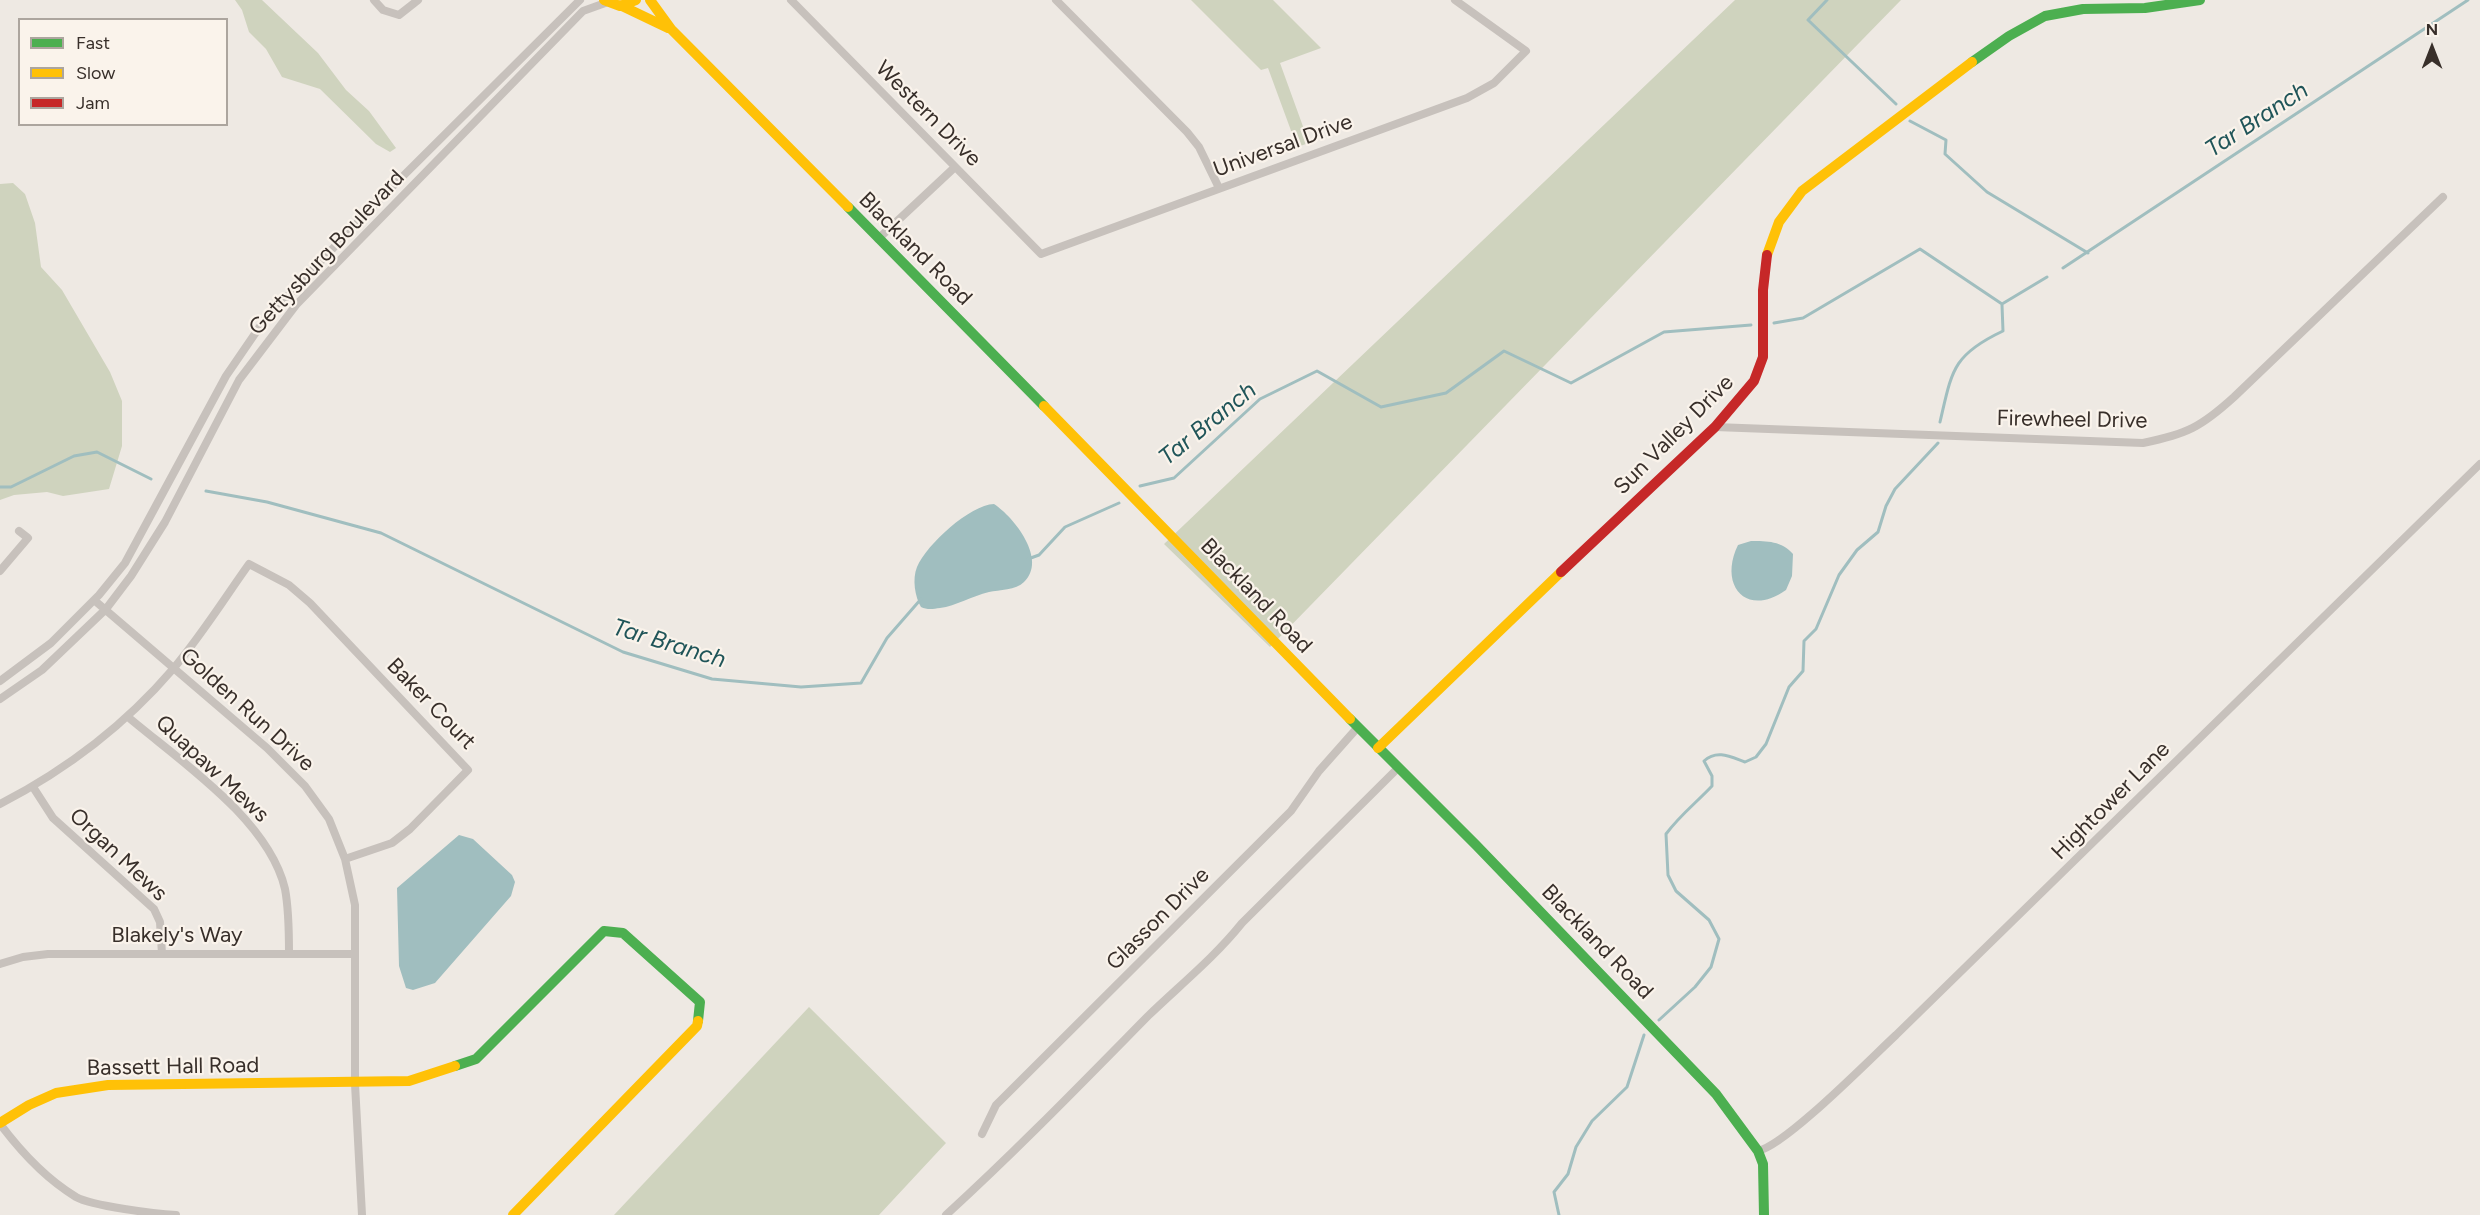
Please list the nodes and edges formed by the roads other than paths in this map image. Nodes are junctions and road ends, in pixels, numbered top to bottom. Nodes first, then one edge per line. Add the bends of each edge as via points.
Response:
1 (374, 0) edge
2 (418, 0) edge
3 (580, 0) edge
4 (636, 0) edge
5 (650, 0) edge
6 (791, 0) edge
7 (1056, 0) edge
8 (1455, 0) edge
9 (2200, 0) edge
10 (606, 1) edge
11 (622, 6) junction
12 (671, 29) junction
13 (955, 166) junction
14 (1219, 188) junction
15 (2443, 197) dead end
16 (365, 214) junction
17 (376, 225) junction
18 (878, 239) junction
19 (1041, 254) joint
20 (308, 274) junction
21 (318, 284) junction
22 (206, 414) junction
23 (218, 419) junction
24 (1715, 427) junction
25 (2480, 464) edge
26 (19, 531) dead end
27 (0, 571) edge
28 (94, 600) junction
29 (106, 609) junction
30 (174, 668) junction
31 (0, 681) edge
32 (0, 699) edge
33 (128, 717) junction
34 (1358, 727) junction
35 (1378, 748) junction
36 (1398, 768) junction
37 (33, 787) junction
38 (0, 804) edge
39 (345, 859) junction
40 (289, 953) junction
41 (162, 954) junction
42 (355, 954) junction
43 (0, 964) edge
44 (355, 1084) junction
45 (0, 1124) edge
46 (982, 1134) dead end
47 (1758, 1150) junction
48 (176, 1215) edge
49 (362, 1215) edge
50 (513, 1215) edge
51 (946, 1215) edge
52 (1764, 1215) edge

1 - 2 street via 383,10 399,15
3 - 16 street, Gettysburg Boulevard
4 - 11 street
5 - 12 street, Blackland Road
6 - 13 street, Western Drive
7 - 14 street via 1187,132
8 - 14 street, Universal Drive via 1526,51 1494,83 1467,98
9 - 24 street, Sun Valley Drive via 2145,8 2083,9 2045,16 2000,42 1802,191 1780,217 1764,266 1763,351 1759,372
10 - 11 street, Blackland Road
10 - 17 street, Gettysburg Boulevard via 583,11
11 - 12 street, Blackland Road
12 - 18 street, Blackland Road
13 - 18 street
13 - 19 street, Western Drive
14 - 19 street, Universal Drive
15 - 24 street, Firewheel Drive via 2235,397 2200,427 2175,437 2132,442
16 - 17 street
16 - 20 street, Gettysburg Boulevard
17 - 21 street, Gettysburg Boulevard
18 - 34 street, Blackland Road
20 - 21 street
20 - 22 street, Gettysburg Boulevard via 263,322 226,376
21 - 23 street, Gettysburg Boulevard via 269,337
22 - 23 street
22 - 28 street, Gettysburg Boulevard via 125,563
23 - 29 street, Gettysburg Boulevard via 165,522
24 - 35 street, Sun Valley Drive
25 - 47 street, Hightower Lane via 1896,1035 1798,1124 1769,1148
26 - 27 street via 28,538
28 - 29 street, Golden Run Drive
28 - 31 street, Gettysburg Boulevard via 51,643
29 - 30 street, Golden Run Drive
29 - 32 street, Gettysburg Boulevard via 42,670
30 - 33 street
30 - 39 street, Golden Run Drive via 267,748 304,786 329,819
30 - 39 street, Baker Court via 249,564 289,585 310,603 468,770 392,843
33 - 37 street
33 - 40 street, Quapaw Mews via 235,808 256,832 273,857 284,887
34 - 35 street, Blackland Road
34 - 46 street, Glasson Drive via 1319,771 1291,811 996,1105
35 - 36 street, Blackland Road
36 - 47 street, Blackland Road via 1716,1094
36 - 51 street via 1242,923 1220,951 1160,1004
37 - 38 street
37 - 41 street, Organ Mews via 53,818 154,909 160,922
39 - 42 street, Golden Run Drive via 355,905
40 - 41 street, Blakely's Way
40 - 42 street, Blakely's Way
41 - 43 street, Blakely's Way via 48,954
42 - 44 street, Golden Run Drive
44 - 45 street, Bassett Hall Road via 79,1088 38,1101
44 - 49 street, Golden Run Drive
44 - 50 street, Bassett Hall Road via 409,1081 476,1059 604,931 623,933 700,1002 697,1026
45 - 48 street via 24,1156 78,1198 152,1214
47 - 52 street, Blackland Road via 1763,1164

